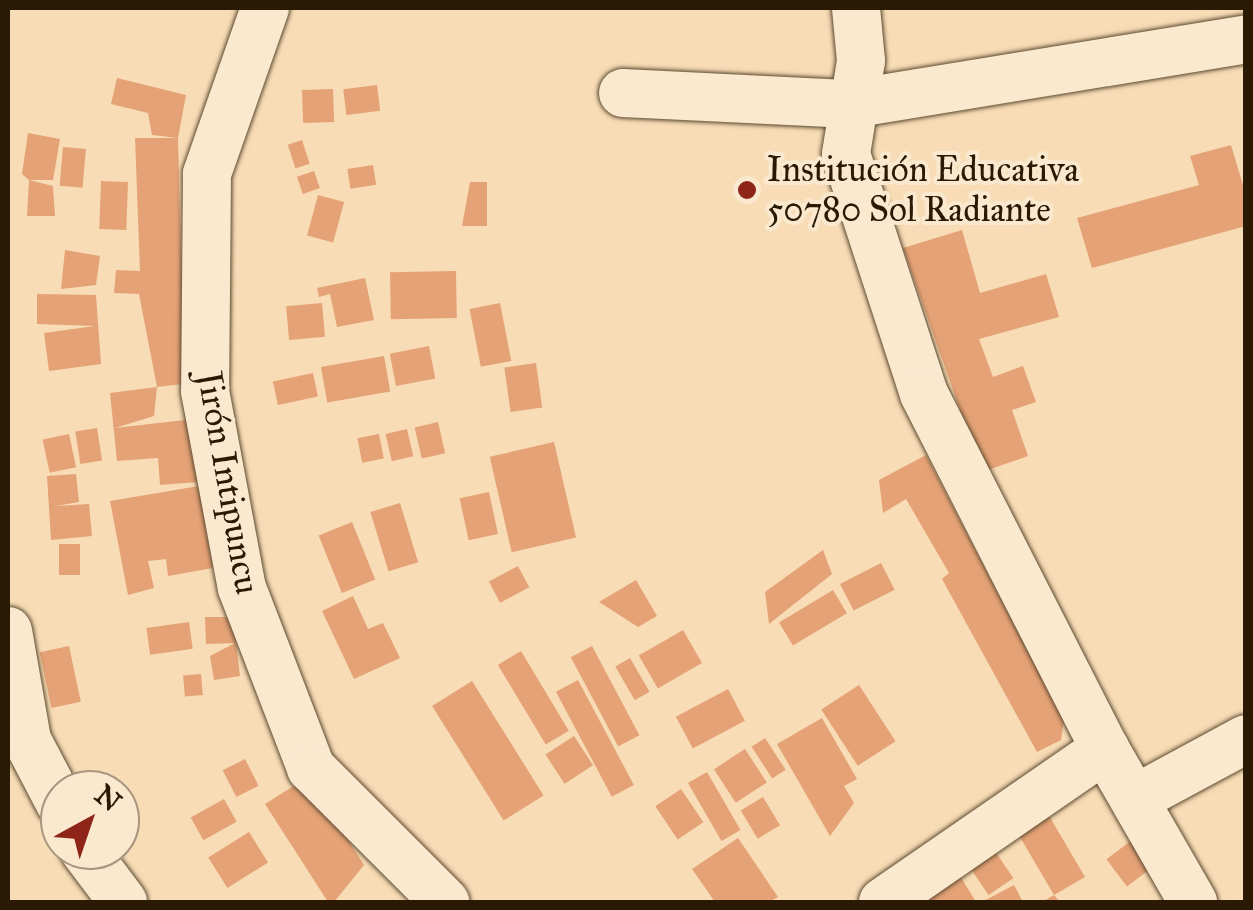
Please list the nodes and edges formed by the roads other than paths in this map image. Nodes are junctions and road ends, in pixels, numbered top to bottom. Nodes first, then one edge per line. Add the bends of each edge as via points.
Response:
1 (265, 8) edge
2 (856, 8) edge
3 (1246, 39) edge
4 (624, 93) dead end
5 (851, 104) junction
6 (8, 631) edge
7 (1246, 739) edge
8 (1105, 749) junction
9 (43, 770) edge
10 (1134, 800) junction
11 (99, 870) edge
12 (123, 902) edge
13 (441, 902) edge
14 (884, 902) edge
15 (1193, 902) edge

1 - 13 street, Jirón Intipuncu via 207,174 205,391 242,588 311,768
2 - 5 street via 861,62
3 - 5 street
4 - 5 street
5 - 8 street via 846,154 924,394
6 - 9 street via 28,740
7 - 10 street
8 - 10 street
8 - 14 street
10 - 15 street
11 - 12 street

